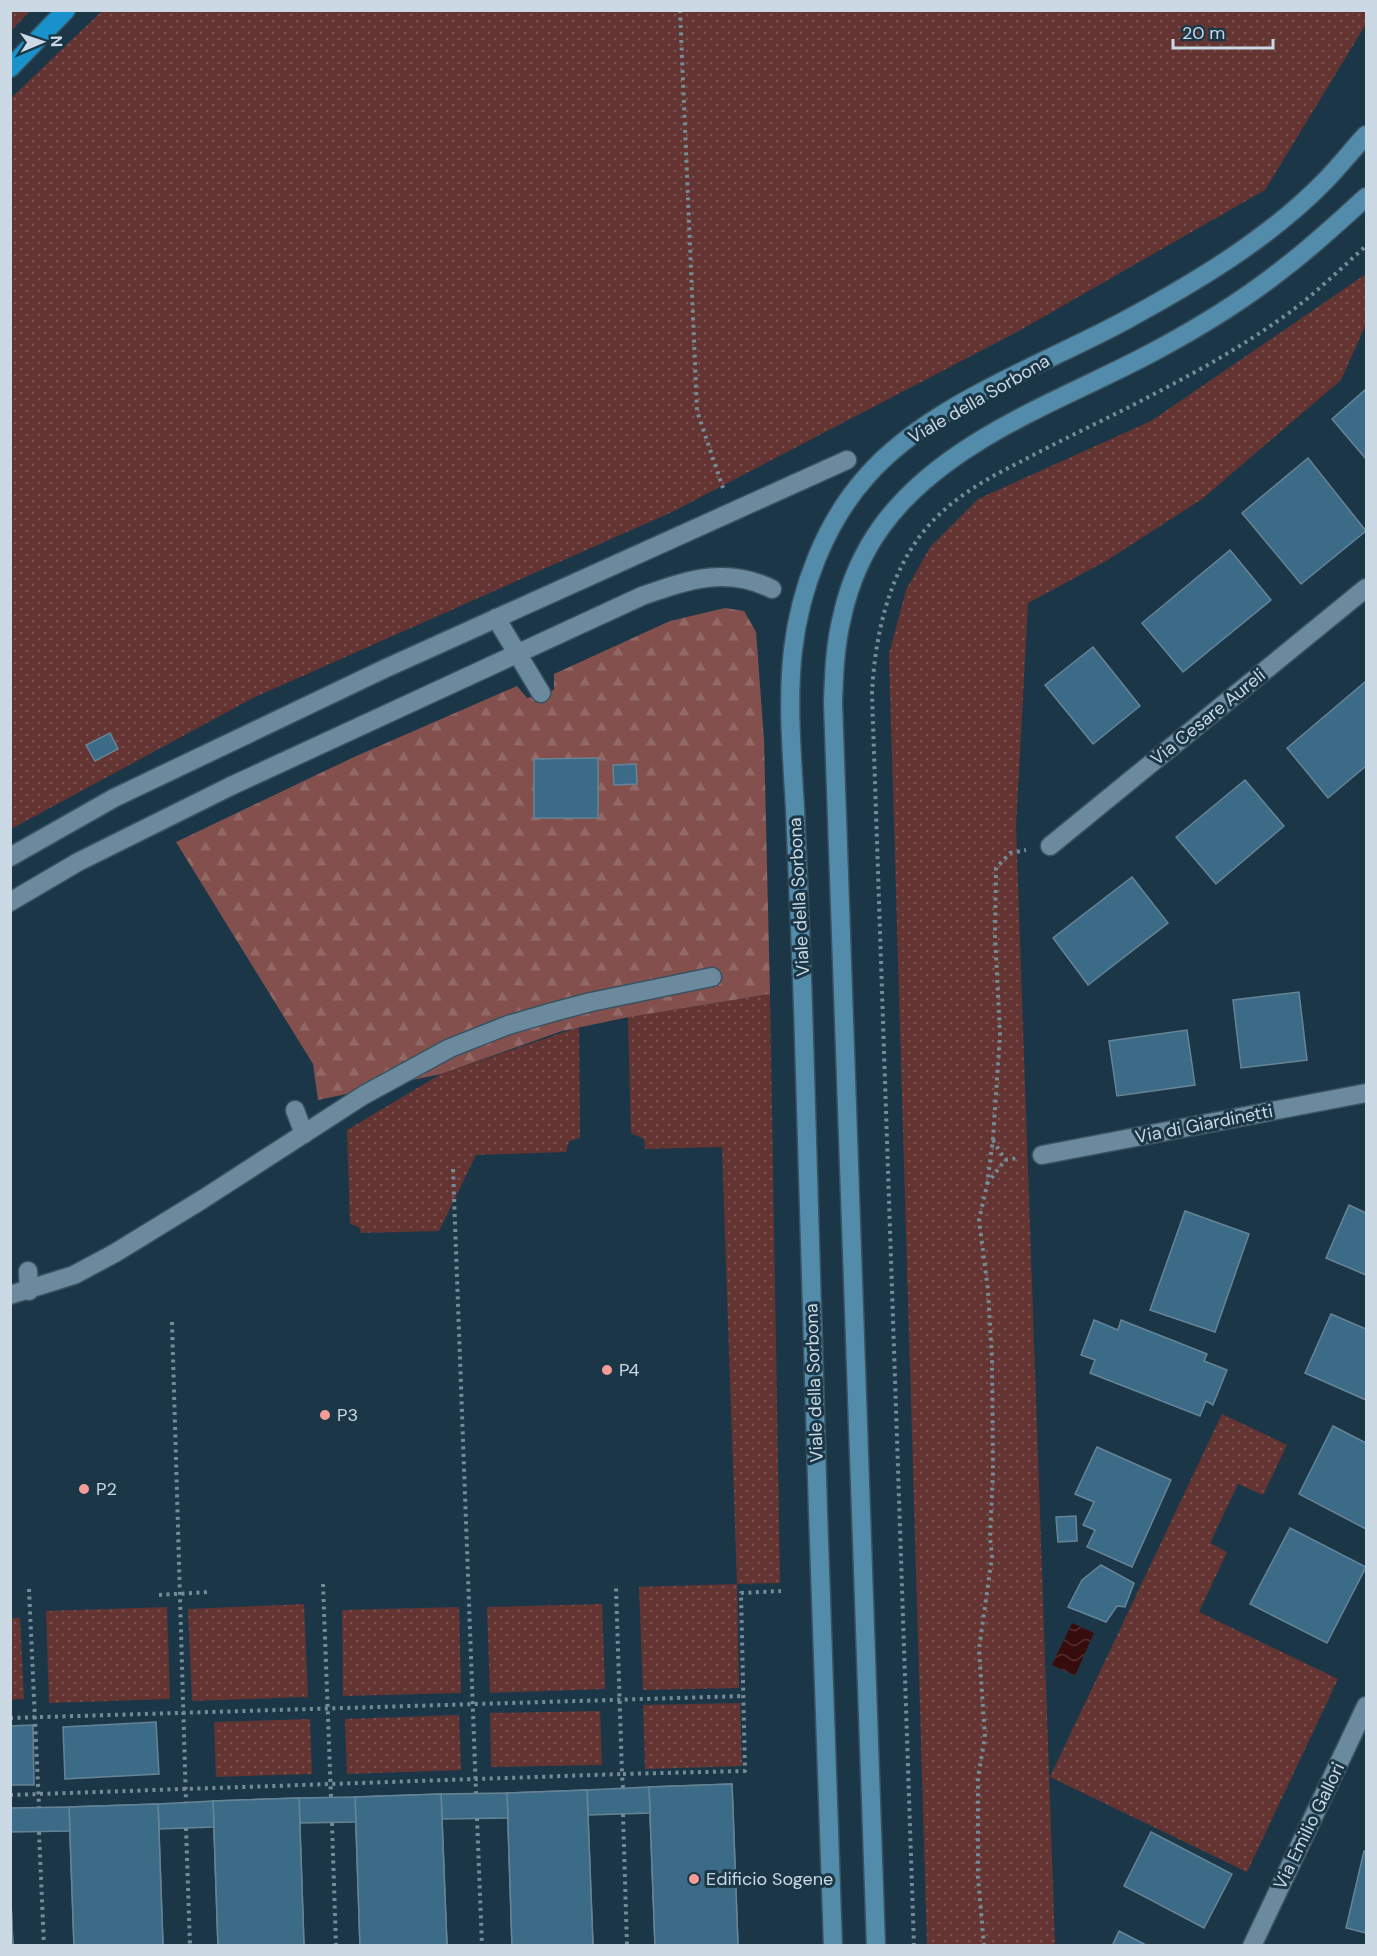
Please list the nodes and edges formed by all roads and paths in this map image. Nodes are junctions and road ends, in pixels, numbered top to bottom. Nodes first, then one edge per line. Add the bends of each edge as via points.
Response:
1 (66, 10) edge
2 (680, 10) edge
3 (10, 68) edge
4 (1366, 135) edge
5 (1366, 196) edge
6 (1366, 246) edge
7 (847, 460) dead end
8 (734, 511) junction
9 (1366, 588) edge
10 (772, 589) dead end
11 (496, 618) junction
12 (516, 653) junction
13 (541, 693) dead end
14 (1050, 846) joint
15 (10, 857) edge
16 (10, 902) edge
17 (712, 977) dead end
18 (1366, 1093) edge
19 (295, 1110) dead end
20 (304, 1134) junction
21 (993, 1139) junction
22 (1042, 1155) joint
23 (1005, 1160) junction
24 (453, 1169) dead end
25 (987, 1185) junction
26 (28, 1271) dead end
27 (29, 1291) junction
28 (10, 1295) edge
29 (172, 1322) dead end
30 (323, 1584) dead end
31 (616, 1588) dead end
32 (29, 1589) dead end
33 (781, 1590) dead end
34 (209, 1592) dead end
35 (180, 1594) junction
36 (159, 1595) dead end
37 (744, 1696) junction
38 (620, 1700) junction
39 (472, 1704) junction
40 (1366, 1706) edge
41 (328, 1708) junction
42 (183, 1713) junction
43 (35, 1717) junction
44 (10, 1718) edge
45 (622, 1774) junction
46 (476, 1778) junction
47 (330, 1783) junction
48 (185, 1788) junction
49 (622, 1788) dead end
50 (476, 1793) dead end
51 (10, 1794) edge
52 (38, 1794) junction
53 (331, 1797) dead end
54 (186, 1803) dead end
55 (39, 1807) dead end
56 (623, 1814) dead end
57 (477, 1818) dead end
58 (332, 1823) dead end
59 (186, 1828) dead end
60 (39, 1832) dead end
61 (44, 1946) edge
62 (190, 1946) edge
63 (336, 1946) edge
64 (482, 1946) edge
65 (627, 1946) edge
66 (833, 1946) edge
67 (876, 1946) edge
68 (914, 1946) edge
69 (984, 1946) edge
70 (1252, 1946) edge

1 - 3 highway
2 - 8 path via 696,411
4 - 66 street, Viale della Sorbona via 1322,184 1243,249 1125,320 986,390 906,439 853,493 811,572 793,651 791,729 803,974
5 - 67 street, Viale della Sorbona via 1286,267 1205,323 1012,423 942,467 914,490 882,526 863,558 842,617 833,702
6 - 68 path via 1277,322 1250,339 1144,399 981,482 954,501 929,525 907,555 881,624 874,661 873,705
7 - 8 street
8 - 11 street
9 - 14 street, Via Cesare Aureli
10 - 12 street via 731,576 686,582 632,601
11 - 12 street
11 - 15 street via 114,798
12 - 13 street
12 - 16 street via 231,786 78,862
14 - 21 path via 1010,853 996,868 1000,1034
17 - 20 street via 582,1005 480,1036 394,1078
18 - 22 street, Via di Giardinetti
19 - 20 street
20 - 27 street via 115,1253 74,1275
21 - 23 path
21 - 25 path
22 - 23 path
23 - 25 path
24 - 39 path
25 - 69 path via 979,1220 992,1360 993,1473 992,1557 979,1649 985,1737 978,1777 978,1877
26 - 27 street
27 - 28 street
29 - 35 path
30 - 41 path
31 - 38 path
32 - 43 path
33 - 37 path via 741,1593
34 - 35 path
35 - 36 path
35 - 42 path
37 - 38 path
37 - 45 path via 745,1771
38 - 39 path
38 - 45 path
39 - 41 path
39 - 46 path
40 - 70 street, Via Emilio Gallori
41 - 42 path
41 - 47 path
42 - 43 path
42 - 48 path
43 - 44 path
43 - 52 path
45 - 46 path
45 - 49 path
46 - 47 path
46 - 50 path
47 - 48 path
47 - 53 path
48 - 52 path
48 - 54 path
51 - 52 path
52 - 55 path
56 - 65 path
57 - 64 path
58 - 63 path
59 - 62 path
60 - 61 path

